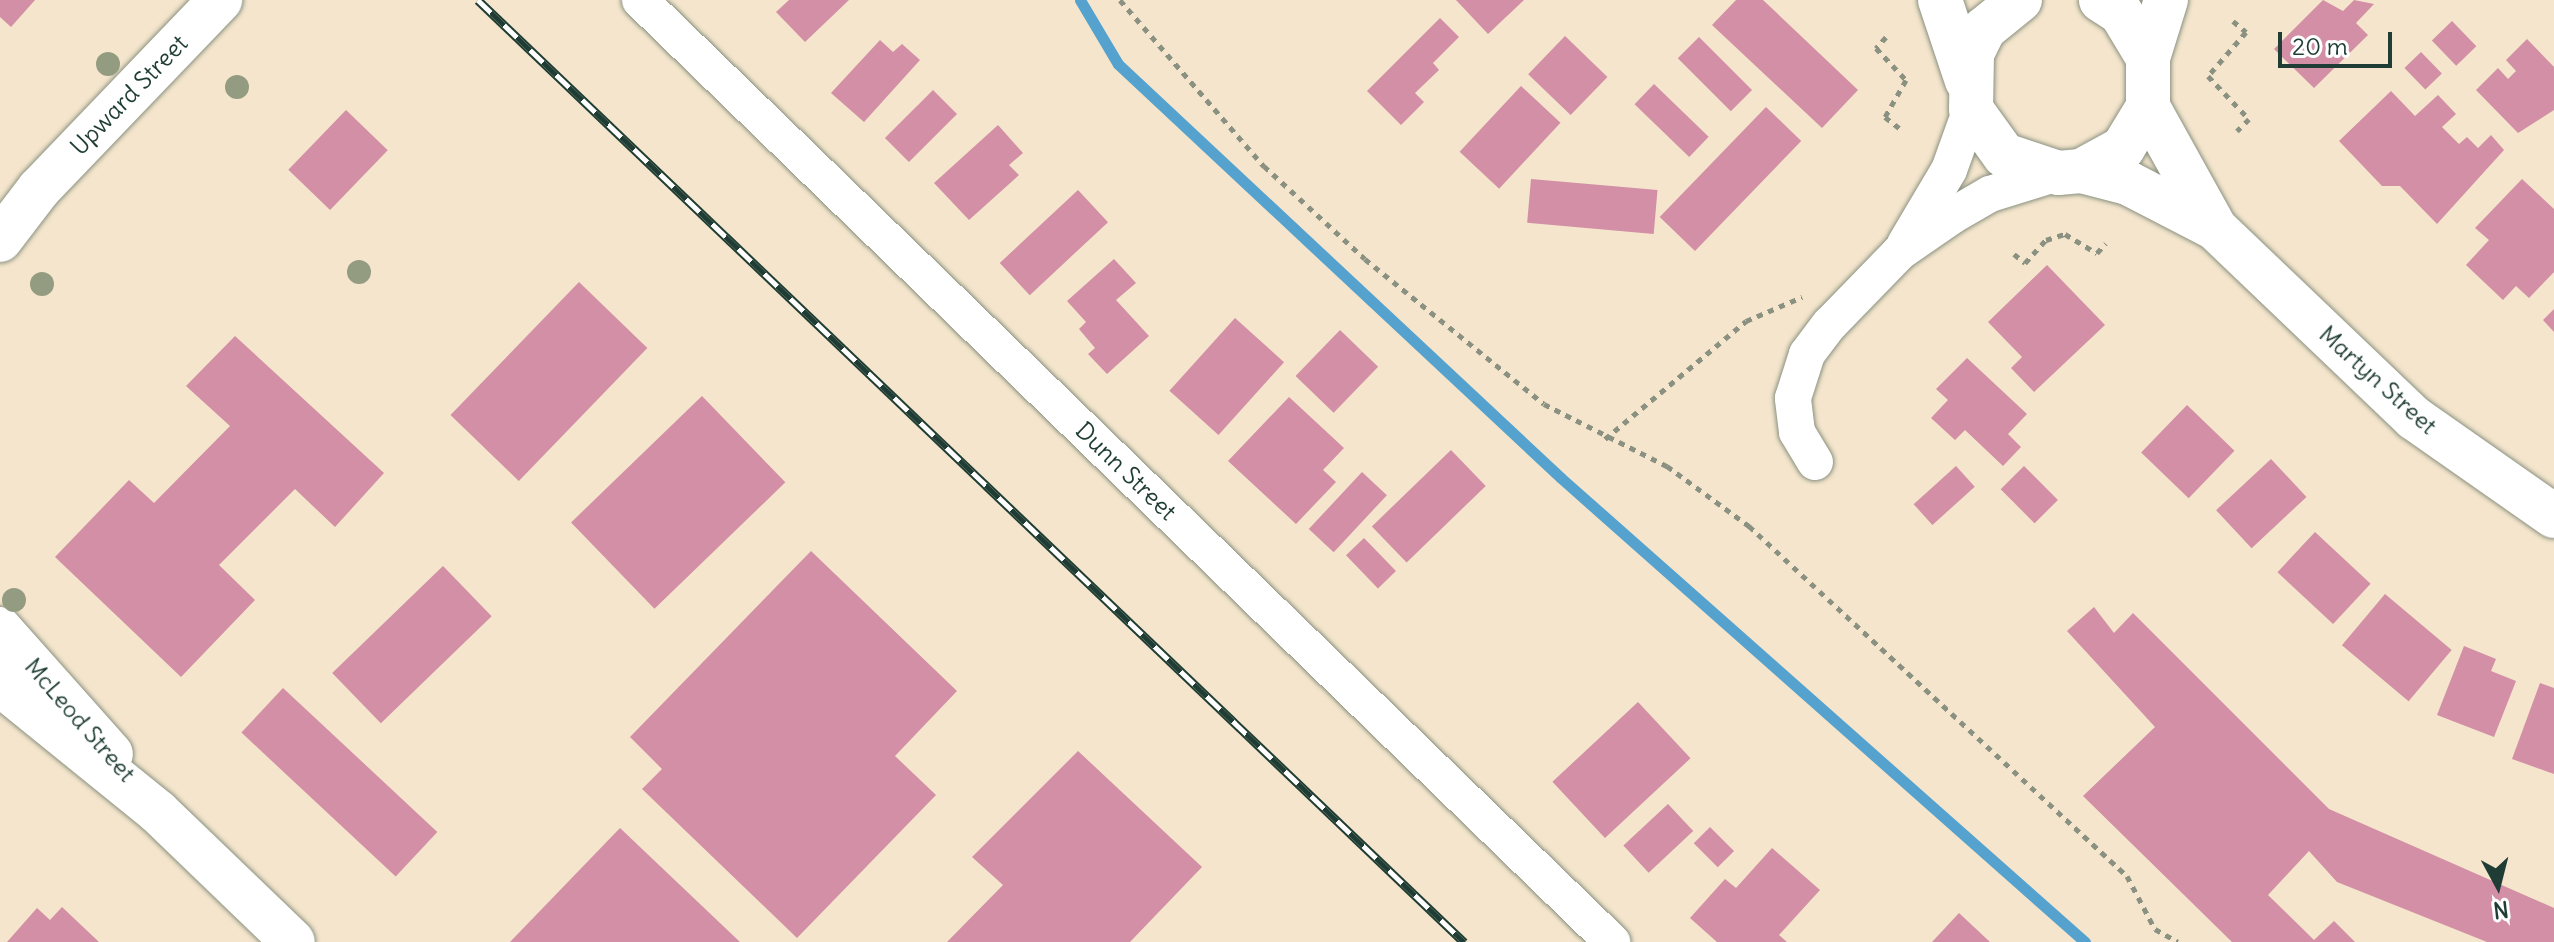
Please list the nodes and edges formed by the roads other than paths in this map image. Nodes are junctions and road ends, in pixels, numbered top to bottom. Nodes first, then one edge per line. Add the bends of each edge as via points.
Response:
1 (220, 0) edge
2 (640, 0) edge
3 (1940, 0) edge
4 (2020, 0) edge
5 (2101, 0) edge
6 (2166, 0) edge
7 (2148, 58) junction
8 (1969, 95) junction
9 (2148, 107) junction
10 (2069, 172) junction
11 (39, 189) junction
12 (0, 220) edge
13 (2215, 228) junction
14 (0, 240) edge
15 (1900, 252) junction
16 (1815, 462) dead end
17 (2554, 516) edge
18 (0, 629) edge
19 (0, 684) edge
20 (158, 812) junction
21 (293, 942) edge
22 (1612, 942) edge

1 - 11 street, Upward Street
2 - 22 street, Dunn Street
3 - 8 street
4 - 8 street via 1984,29
5 - 7 street via 2121,13
6 - 7 street
7 - 9 street
8 - 10 street, Martyn Street via 2004,155
8 - 15 street via 1949,170
9 - 10 street via 2123,148
9 - 13 street, Martyn Street
10 - 13 street, Martyn Street via 2128,183
10 - 15 street via 1990,194
11 - 12 street, Upward Street
11 - 14 street, Upward Street
13 - 17 street, Martyn Street via 2414,418
15 - 16 street via 1802,363 1793,416
18 - 20 street, McLeod Street
19 - 20 street, McLeod Street
20 - 21 street, McLeod Street

